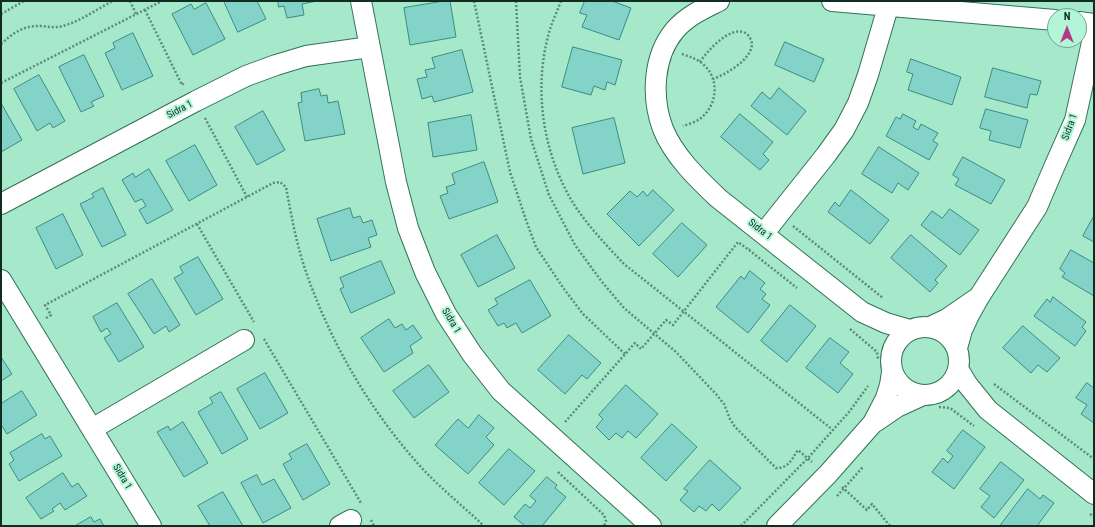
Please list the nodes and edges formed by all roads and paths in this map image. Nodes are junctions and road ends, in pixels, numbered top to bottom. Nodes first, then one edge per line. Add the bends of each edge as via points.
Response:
1 (24, 1) edge
2 (113, 1) edge
3 (130, 1) edge
4 (162, 1) edge
5 (361, 1) edge
6 (474, 1) edge
7 (516, 1) edge
8 (561, 1) edge
9 (719, 1) edge
10 (832, 1) edge
11 (888, 6) junction
12 (1, 14) edge
13 (136, 14) junction
14 (1047, 19) edge
15 (1094, 33) edge
16 (1, 44) edge
17 (370, 47) junction
18 (664, 47) junction
19 (700, 62) junction
20 (713, 78) junction
21 (1, 83) edge
22 (663, 130) junction
23 (1, 204) edge
24 (779, 214) junction
25 (197, 224) junction
26 (764, 233) junction
27 (748, 250) junction
28 (1, 280) edge
29 (802, 292) dead end
30 (979, 297) junction
31 (886, 301) dead end
32 (683, 312) junction
33 (862, 312) junction
34 (845, 325) dead end
35 (930, 327) junction
36 (31, 328) junction
37 (910, 330) junction
38 (254, 334) junction
39 (654, 334) junction
40 (957, 348) junction
41 (625, 354) junction
42 (890, 360) junction
43 (958, 369) junction
44 (990, 380) dead end
45 (870, 382) dead end
46 (934, 398) junction
47 (988, 410) junction
48 (874, 423) junction
49 (92, 429) junction
50 (833, 430) junction
51 (980, 430) dead end
52 (555, 439) junction
53 (808, 458) junction
54 (1094, 459) edge
55 (864, 466) dead end
56 (828, 474) junction
57 (844, 489) junction
58 (833, 500) dead end
59 (1091, 503) edge
60 (355, 517) edge
61 (1094, 517) edge
62 (151, 526) edge
63 (374, 526) edge
64 (484, 526) edge
65 (652, 526) edge
66 (741, 526) edge
67 (777, 526) edge
68 (890, 526) edge

1 - 12 path
2 - 16 path via 61,27 35,26 20,30
3 - 13 path
4 - 13 path
5 - 17 street, Sidra 1
6 - 41 path via 510,172 536,247 583,314
7 - 39 path via 520,77 531,139 549,195 575,245 602,282 624,308
8 - 32 path via 551,27 543,63 541,100 546,136 557,172 575,205 598,236 624,264
9 - 18 street, Sidra 1 via 696,12 676,30
10 - 11 street
11 - 14 street
11 - 24 street via 868,75 858,103 844,130
13 - 21 path
15 - 30 street, Sidra 1 via 1074,120 1037,207
17 - 23 street, Sidra 1 via 306,56 246,76
17 - 52 street, Sidra 1 via 396,182 408,228 425,272 446,314 472,354 501,391
18 - 19 path
18 - 22 street, Sidra 1 via 655,80 656,108
19 - 20 path
19 - 20 path via 722,38 738,31 749,36 752,46 742,61 724,75
20 - 22 path via 714,97 712,106 706,113 699,120
22 - 26 street, Sidra 1 via 697,179
24 - 26 street
24 - 31 path
25 - 36 path via 45,305 51,315
25 - 38 path
25 - 64 path via 273,183 280,182 286,187 305,269 333,340 352,374 421,467
26 - 27 path
26 - 33 street, Sidra 1
27 - 29 path
27 - 32 path via 738,242
28 - 36 street, Sidra 1
30 - 35 street via 947,319
30 - 40 street, Sidra 1 via 962,330
32 - 39 path via 673,325 666,320
32 - 50 path
33 - 37 street
33 - 42 street
34 - 42 path via 877,352 880,367
35 - 37 street
35 - 40 street via 950,338
36 - 49 street, Sidra 1
37 - 42 street via 894,345
38 - 49 street
38 - 60 path
39 - 41 path via 641,349 635,343
39 - 53 path via 676,352 716,394 735,427 776,468 783,468 789,464 798,450
40 - 43 street
41 - 52 path via 565,422 568,425
42 - 46 street via 896,381 904,388
42 - 48 street via 890,385
43 - 46 street via 949,386
43 - 47 street
44 - 54 path
45 - 50 path
46 - 47 street
46 - 48 street via 897,408
46 - 51 path
47 - 59 street
48 - 56 street
49 - 62 street, Sidra 1
50 - 53 path
52 - 65 street, Sidra 1
53 - 56 path
53 - 66 path
55 - 57 path
56 - 57 path
56 - 67 street
57 - 58 path
57 - 68 path via 867,510 872,504
59 - 61 path
60 - 63 path

